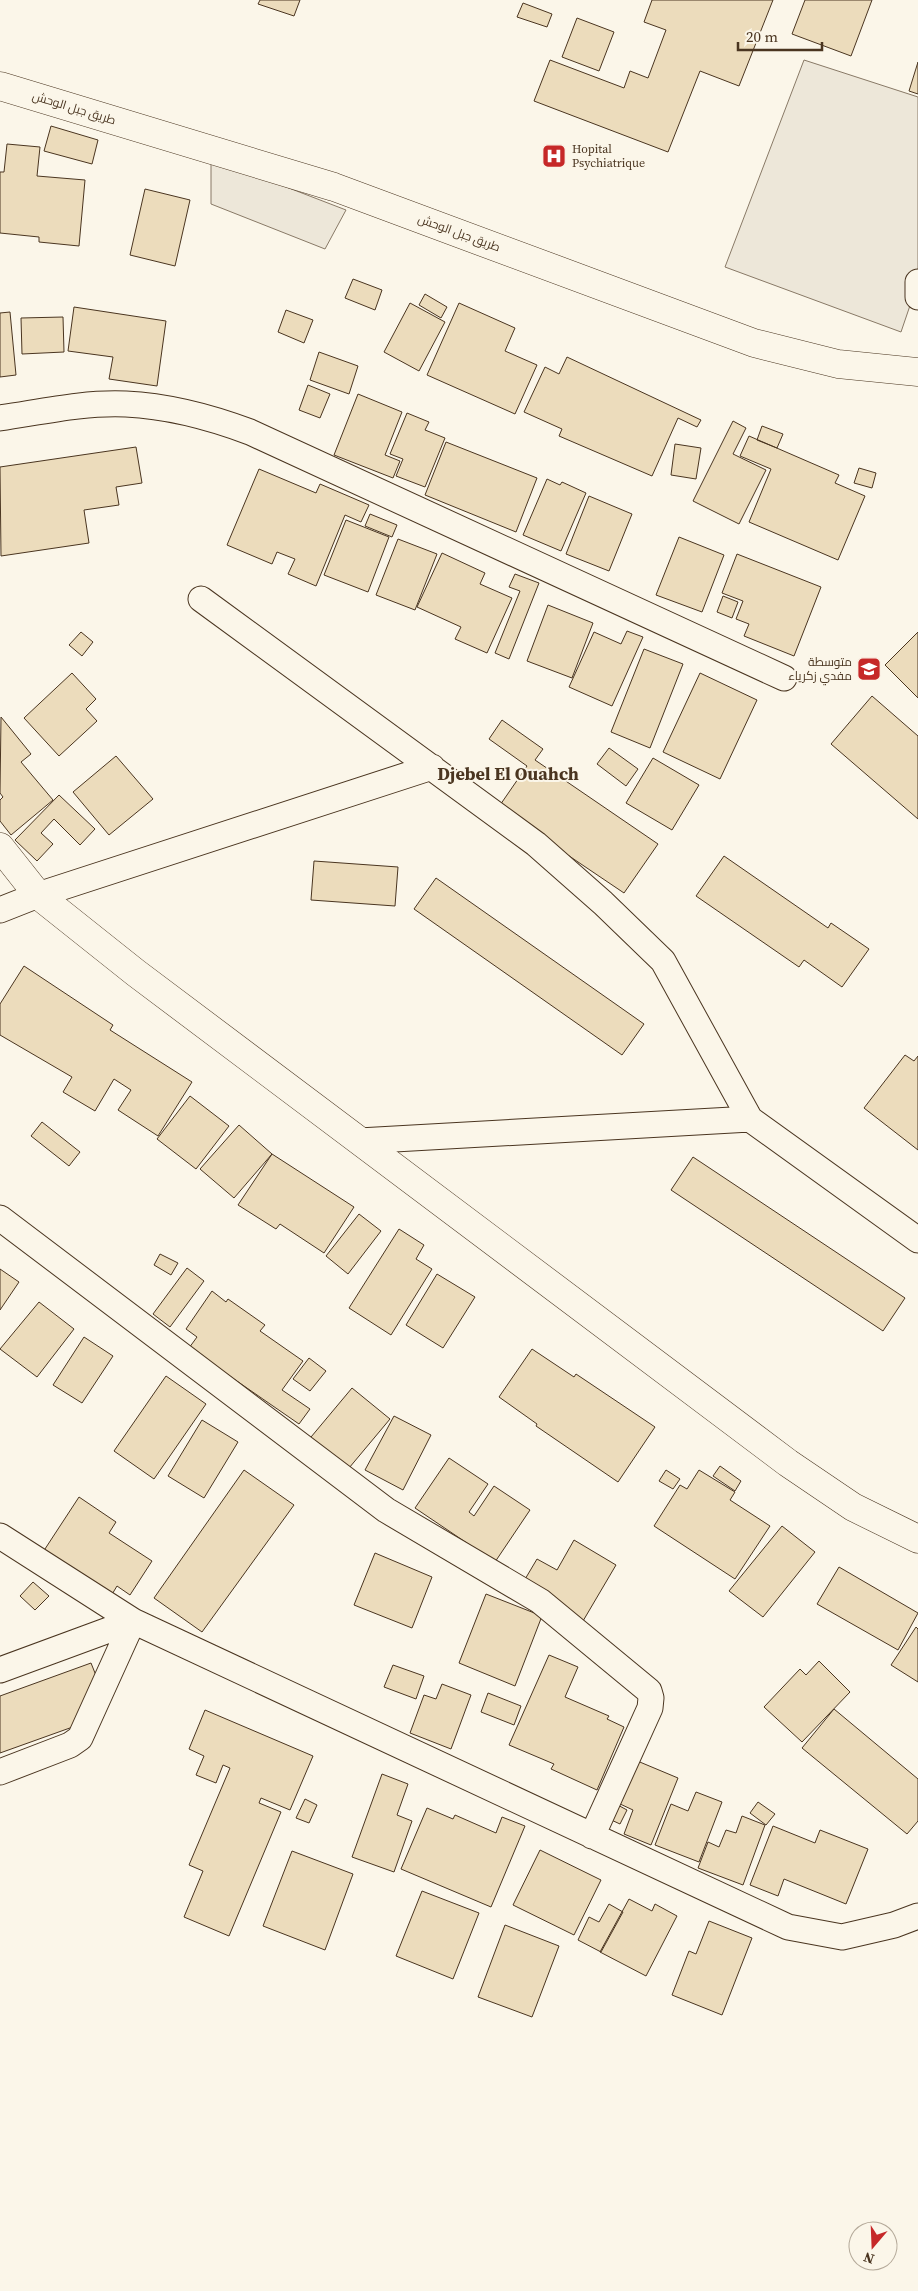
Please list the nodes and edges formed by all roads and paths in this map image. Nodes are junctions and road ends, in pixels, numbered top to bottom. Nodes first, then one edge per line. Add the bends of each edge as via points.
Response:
1 (0, 86) edge
2 (918, 282) edge
3 (918, 297) edge
4 (918, 372) edge
5 (0, 418) edge
6 (201, 598) dead end
7 (784, 678) dead end
8 (432, 767) junction
9 (0, 847) edge
10 (38, 895) junction
11 (0, 910) edge
12 (750, 1119) junction
13 (359, 1140) junction
14 (0, 1218) edge
15 (918, 1240) edge
16 (0, 1536) edge
17 (918, 1538) edge
18 (132, 1621) junction
19 (0, 1670) edge
20 (0, 1772) edge
21 (592, 1836) junction
22 (918, 1916) edge

1 - 4 street, طريق جبل الوحش via 334,187 754,344 838,364
2 - 3 street
5 - 7 street via 78,406 126,404 210,417 250,432
6 - 8 street
8 - 10 street
8 - 12 street via 536,844 664,961
9 - 10 street
10 - 11 street
10 - 13 street via 136,973
12 - 13 street
12 - 15 street
13 - 17 street via 788,1463 853,1507
14 - 21 street via 386,1510 540,1601 648,1690 650,1708
16 - 18 street
18 - 19 street
18 - 20 street via 80,1738 70,1745
18 - 21 street
21 - 22 street via 788,1927 842,1937

